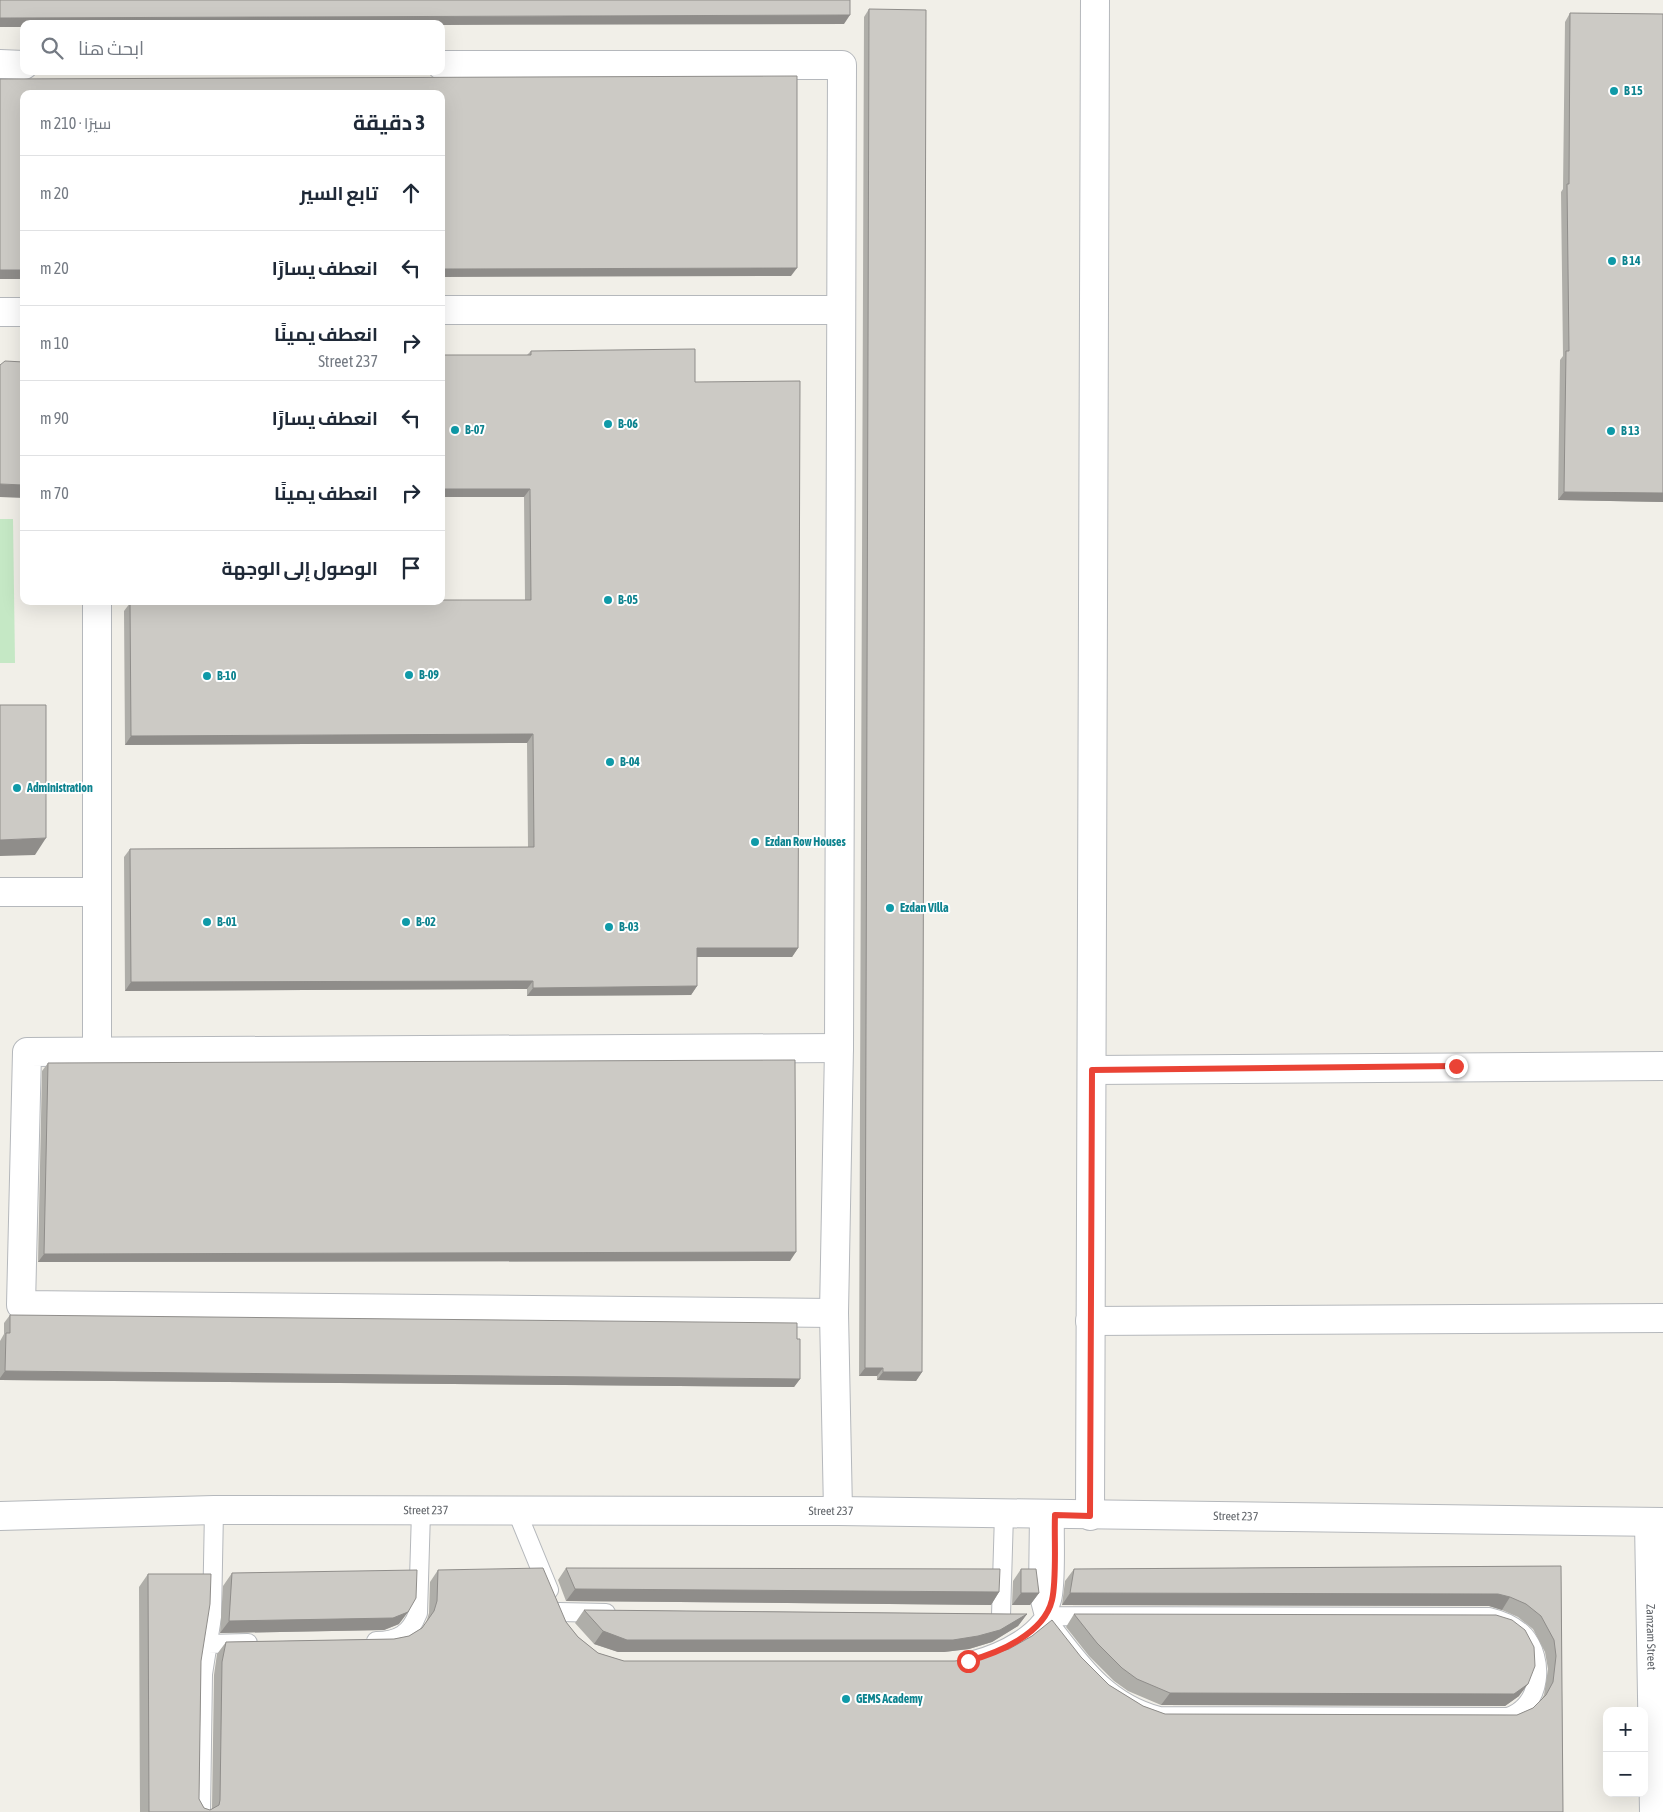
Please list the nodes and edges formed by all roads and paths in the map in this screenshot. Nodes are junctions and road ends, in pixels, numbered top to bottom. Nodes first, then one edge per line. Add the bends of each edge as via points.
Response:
1 (1095, 0) edge
2 (0, 64) edge
3 (20, 64) edge
4 (445, 65) edge
5 (445, 310) edge
6 (840, 310) junction
7 (0, 312) edge
8 (20, 312) edge
9 (97, 605) edge
10 (0, 892) edge
11 (96, 892) junction
12 (840, 1048) junction
13 (96, 1053) junction
14 (1663, 1066) edge
15 (1092, 1070) junction
16 (834, 1313) junction
17 (1663, 1318) edge
18 (1090, 1321) junction
19 (214, 1510) junction
20 (838, 1511) junction
21 (421, 1512) junction
22 (517, 1512) junction
23 (1004, 1514) junction
24 (1047, 1515) junction
25 (0, 1516) edge
26 (1090, 1516) junction
27 (1656, 1522) edge
28 (559, 1612) junction
29 (618, 1613) edge
30 (982, 1616) edge
31 (1023, 1616) junction
32 (567, 1630) edge
33 (355, 1642) edge
34 (267, 1643) edge
35 (208, 1644) junction
36 (953, 1662) edge
37 (201, 1812) edge
38 (1654, 1812) edge

1 - 15 street
2 - 3 street
4 - 6 street via 842,65
5 - 6 street
6 - 12 street
7 - 8 street
9 - 11 street
10 - 11 street
11 - 13 street
12 - 13 street
12 - 16 street
13 - 16 street via 27,1052 21,1305
14 - 15 street
15 - 18 street
16 - 20 street
17 - 18 street
18 - 26 street
19 - 21 street, Street 237
19 - 25 street, Street 237
19 - 35 lane via 212,1617
20 - 22 street, Street 237
20 - 23 street, Street 237
21 - 22 street, Street 237
21 - 33 lane via 418,1614 414,1624 407,1634 396,1639
22 - 28 lane
23 - 24 street, Street 237
23 - 31 lane
24 - 26 street, Street 237
24 - 31 lane via 1052,1599
26 - 27 street, Street 237
27 - 38 street, Zamzam Street
28 - 29 lane
28 - 32 lane
30 - 31 lane
31 - 31 lane via 1082,1665 1109,1693 1141,1711 1159,1716 1508,1716 1527,1707 1536,1687 1536,1657 1530,1644 1513,1626 1489,1617
31 - 36 lane via 1029,1632 1010,1646 990,1656
34 - 35 lane
35 - 37 lane via 203,1674

